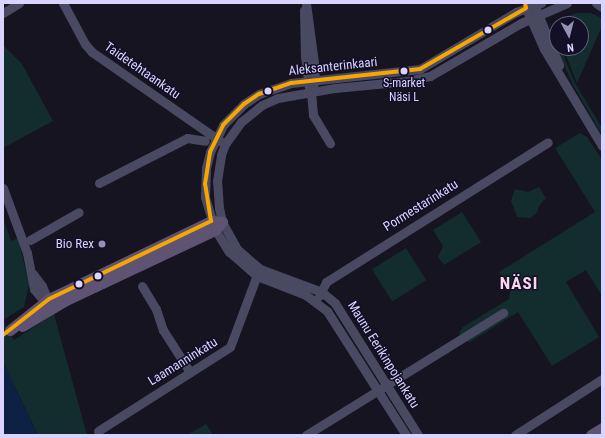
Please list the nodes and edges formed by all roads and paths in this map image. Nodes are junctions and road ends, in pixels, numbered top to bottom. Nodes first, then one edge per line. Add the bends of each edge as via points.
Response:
1 (19, 3) edge
2 (63, 3) edge
3 (305, 3) edge
4 (567, 3) edge
5 (596, 3) edge
6 (532, 4) edge
7 (602, 7) edge
8 (3, 12) edge
9 (534, 16) junction
10 (311, 81) junction
11 (311, 92) junction
12 (216, 138) junction
13 (205, 141) dead end
14 (548, 142) dead end
15 (330, 143) dead end
16 (225, 144) junction
17 (602, 146) edge
18 (99, 183) dead end
19 (3, 188) edge
20 (79, 212) dead end
21 (216, 224) junction
22 (30, 240) dead end
23 (258, 272) junction
24 (142, 286) dead end
25 (322, 292) junction
26 (316, 300) junction
27 (48, 303) joint
28 (503, 313) dead end
29 (190, 372) junction
30 (602, 379) edge
31 (386, 385) junction
32 (378, 390) junction
33 (602, 428) edge
34 (98, 431) dead end
35 (306, 435) edge
36 (406, 435) edge
37 (418, 435) edge
38 (515, 435) edge
39 (591, 435) edge

1 - 8 street
2 - 12 street, Taidetehtaankatu via 92,52
3 - 10 street
4 - 9 street, Aleksanterinkaari
5 - 7 street
6 - 9 street
6 - 10 street, Aleksanterinkaari via 420,69
9 - 11 street, Aleksanterinkaari via 430,76 408,81
9 - 17 street via 565,84
10 - 11 street
10 - 12 street, Aleksanterinkaari via 273,88 259,94 232,114
11 - 15 street via 313,115
11 - 16 street, Aleksanterinkaari via 278,98 262,105 241,122
12 - 16 street, Taidetehtaankatu
12 - 21 street, Aleksanterinkaari via 210,152 204,184
13 - 18 street via 187,138
14 - 25 street, Pormestarinkatu via 326,282
16 - 21 street, Aleksanterinkaari via 217,181
19 - 27 street via 33,274
20 - 22 street
21 - 23 street, Aleksanterinkaari via 238,262
21 - 27 main road
23 - 25 street, Aleksanterinkaari
23 - 26 street, Aleksanterinkaari
23 - 29 street, Laamanninkatu via 234,343
24 - 29 street via 156,309 163,330
25 - 26 street, Pormestarinkatu
25 - 31 street, Maunu Eerikinpojankatu via 336,304
26 - 32 street, Maunu Eerikinpojankatu via 340,327
28 - 31 street
29 - 34 street, Laamanninkatu
30 - 38 street
31 - 32 street
31 - 37 street, Maunu Eerikinpojankatu
32 - 35 street
32 - 36 street, Maunu Eerikinpojankatu
33 - 39 main road

